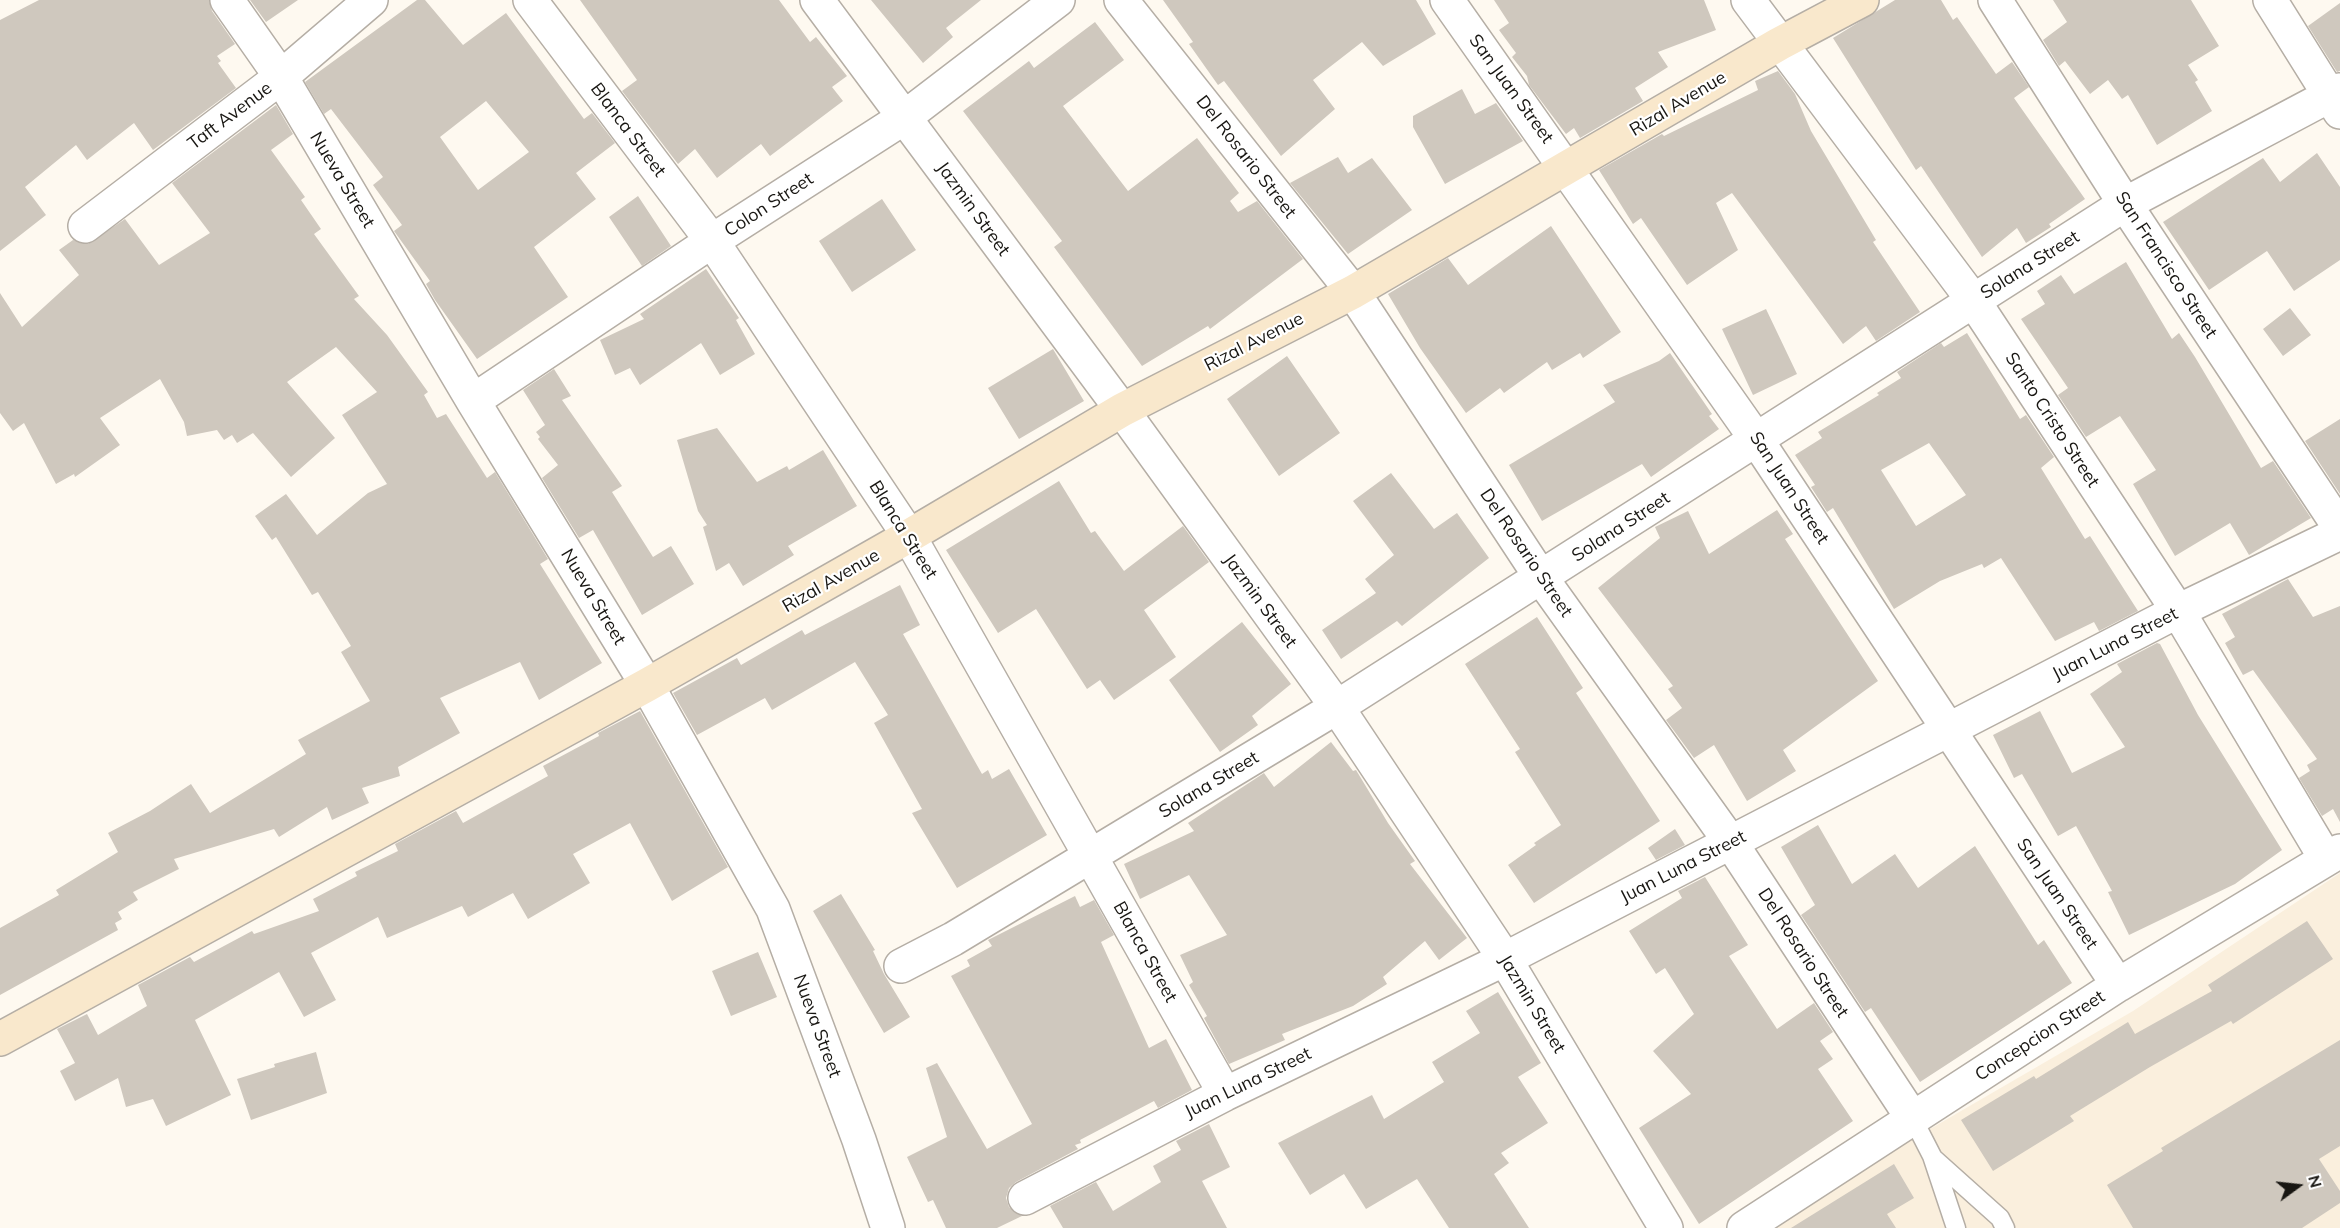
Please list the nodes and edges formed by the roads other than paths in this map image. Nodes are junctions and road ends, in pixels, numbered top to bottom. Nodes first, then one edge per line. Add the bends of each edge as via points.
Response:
1 (227, 0) edge
2 (371, 0) edge
3 (530, 0) edge
4 (817, 0) edge
5 (1058, 0) edge
6 (1121, 0) edge
7 (1447, 0) edge
8 (1748, 0) edge
9 (1863, 0) edge
10 (1995, 0) edge
11 (2270, 0) edge
12 (1779, 44) junction
13 (281, 77) junction
14 (2337, 99) edge
15 (905, 117) junction
16 (1568, 169) junction
17 (2125, 204) junction
18 (84, 226) dead end
19 (712, 241) junction
20 (1353, 292) junction
21 (1973, 300) junction
22 (473, 401) junction
23 (1122, 410) junction
24 (1756, 439) junction
25 (2340, 528) edge
26 (2340, 533) edge
27 (909, 536) junction
28 (1542, 579) junction
29 (2178, 611) junction
30 (647, 685) junction
31 (1337, 708) junction
32 (1948, 731) junction
33 (1731, 843) junction
34 (2333, 855) edge
35 (1092, 856) junction
36 (1505, 959) junction
37 (902, 966) dead end
38 (2118, 985) junction
39 (0, 1039) edge
40 (1225, 1094) junction
41 (1913, 1119) junction
42 (1932, 1156) junction
43 (1025, 1198) dead end
44 (888, 1228) edge
45 (1666, 1228) edge
46 (1744, 1228) edge
47 (1956, 1228) edge
48 (2005, 1228) edge

1 - 13 street, Nueva Street
2 - 13 street, Taft Avenue
3 - 19 street, Blanca Street
4 - 15 street, Jazmin Street
5 - 15 street, Colon Street
6 - 20 street, Del Rosario Street
7 - 16 street, San Juan Street
8 - 12 street, Santo Cristo Street
9 - 12 street, Rizal Avenue
10 - 17 street, San Francisco Street
11 - 14 street
12 - 16 street, Rizal Avenue
12 - 21 street, Santo Cristo Street
13 - 18 street, Taft Avenue
13 - 22 street, Nueva Street
14 - 17 street, Solana Street
15 - 19 street, Colon Street
15 - 23 street, Jazmin Street
16 - 20 street, Rizal Avenue
16 - 24 street, San Juan Street
17 - 21 street, Solana Street
17 - 25 street, San Francisco Street
19 - 22 street, Colon Street
19 - 27 street, Blanca Street
20 - 23 street, Rizal Avenue
20 - 28 street, Del Rosario Street
21 - 24 street, Solana Street
21 - 29 street, Santo Cristo Street
22 - 30 street, Nueva Street
23 - 27 street, Rizal Avenue
23 - 31 street, Jazmin Street
24 - 28 street, Solana Street
24 - 32 street, San Juan Street
26 - 29 street, Juan Luna Street
27 - 30 street, Rizal Avenue
27 - 35 street, Blanca Street
28 - 31 street, Solana Street
28 - 33 street, Del Rosario Street
29 - 32 street, Juan Luna Street
29 - 34 street, Santo Cristo Street
30 - 39 street, Rizal Avenue
30 - 44 street, Nueva Street via 773,909
31 - 35 street, Solana Street
31 - 36 street, Jazmin Street
32 - 33 street, Juan Luna Street
32 - 38 street, San Juan Street
33 - 36 street, Juan Luna Street
33 - 41 street, Del Rosario Street
34 - 38 street, Concepcion Street
35 - 37 street, Solana Street
35 - 40 street, Blanca Street
36 - 40 street, Juan Luna Street
36 - 45 street, Jazmin Street
38 - 41 street, Concepcion Street
40 - 43 street, Juan Luna Street
41 - 42 lane
41 - 46 street, Concepcion Street
42 - 47 lane
42 - 48 lane via 2000,1218

